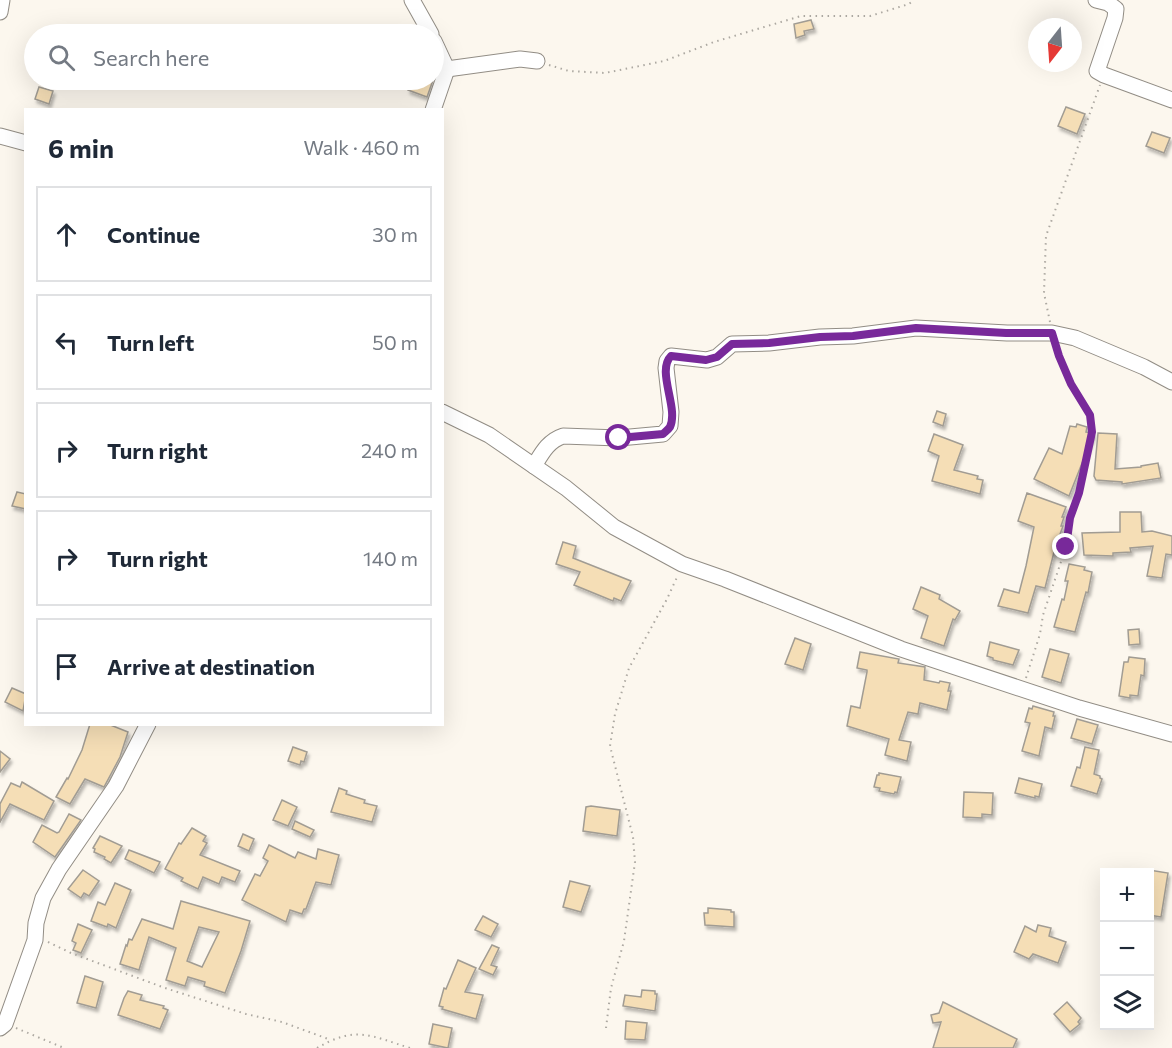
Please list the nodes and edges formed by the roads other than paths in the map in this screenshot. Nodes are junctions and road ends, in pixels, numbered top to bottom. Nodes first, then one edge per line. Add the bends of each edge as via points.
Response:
1 (2, 0) edge
2 (412, 0) edge
3 (1096, 0) edge
4 (0, 12) edge
5 (425, 24) edge
6 (537, 61) road end
7 (444, 62) edge
8 (447, 69) junction
9 (444, 78) edge
10 (440, 90) edge
11 (1172, 100) edge
12 (434, 108) edge
13 (0, 136) edge
14 (24, 142) edge
15 (1172, 382) edge
16 (444, 413) edge
17 (534, 466) junction
18 (147, 726) edge
19 (1172, 734) edge
20 (2, 1026) edge

1 - 4 street
2 - 5 street
3 - 11 street via 1116,9 1097,71
6 - 8 street via 520,59
7 - 8 street
8 - 9 street
10 - 12 street
13 - 14 street
15 - 17 street via 1075,338 1052,333 916,328 732,344 717,357 706,360 671,356 667,360 671,412 670,426 663,434 619,438 563,436 546,447
16 - 17 street via 489,435
17 - 19 street via 614,527 682,564 901,649 1079,708
18 - 20 street via 116,786 59,869 44,898 34,940

